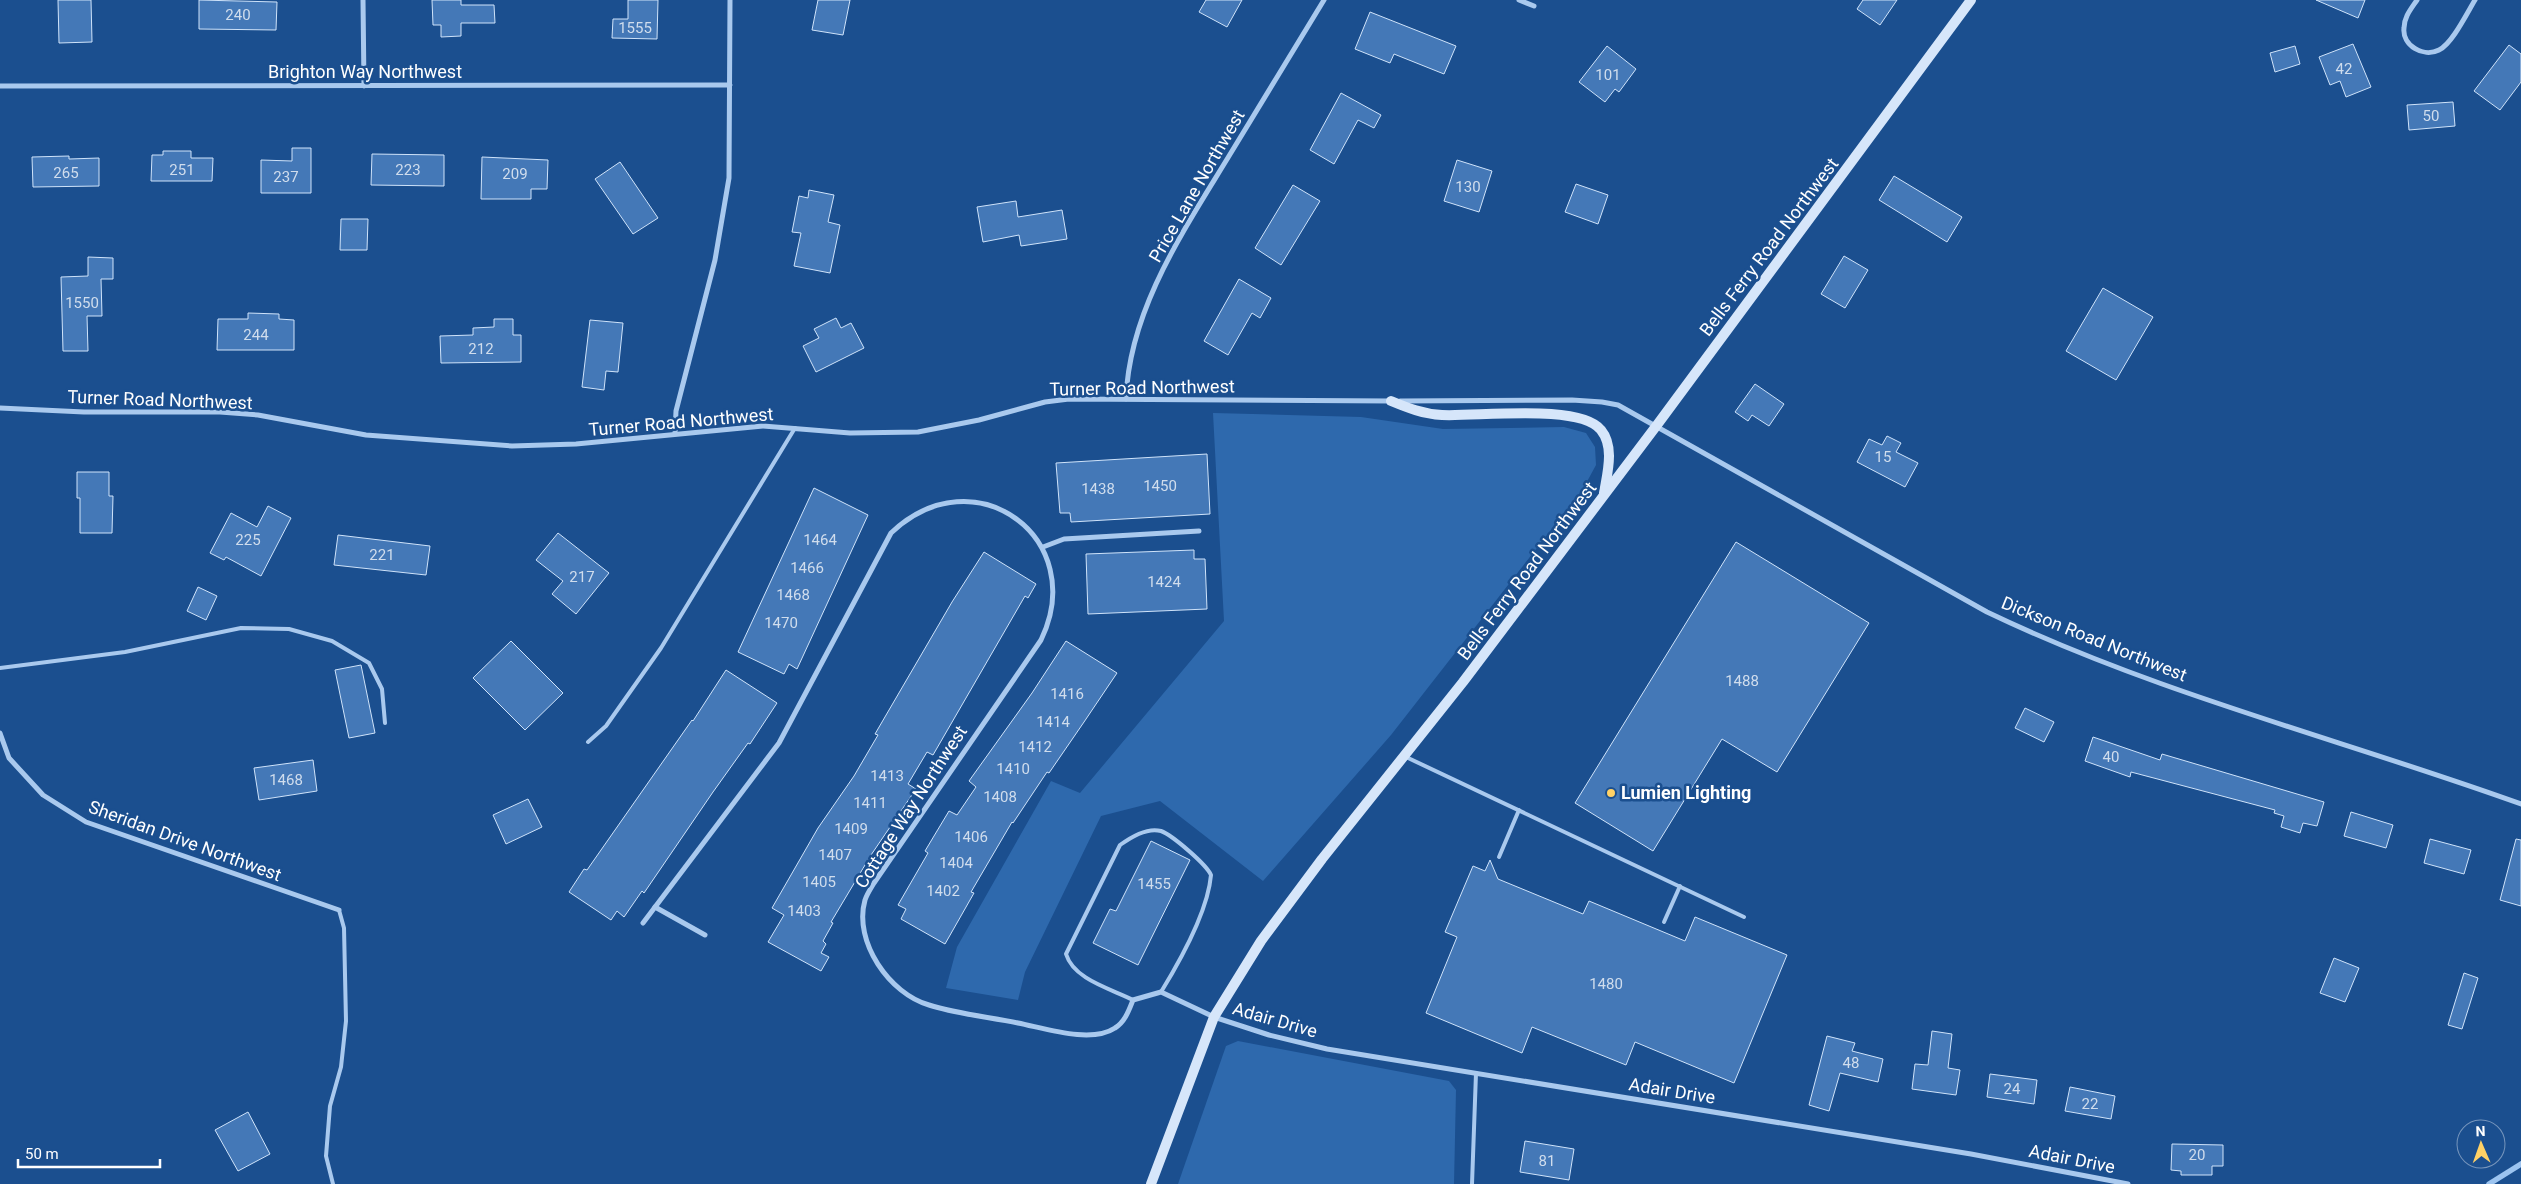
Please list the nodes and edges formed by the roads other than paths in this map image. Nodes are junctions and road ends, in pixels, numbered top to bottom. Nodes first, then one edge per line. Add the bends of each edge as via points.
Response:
1 (363, 0) edge
2 (730, 0) edge
3 (1324, 0) edge
4 (1520, 0) edge
5 (1971, 0) edge
6 (2417, 0) edge
7 (2475, 0) edge
8 (1534, 6) dead end
9 (730, 85) junction
10 (0, 86) edge
11 (364, 86) junction
12 (1126, 399) junction
13 (1391, 401) junction
14 (0, 408) edge
15 (1657, 425) junction
16 (795, 428) junction
17 (675, 433) junction
18 (1604, 496) junction
19 (1200, 532) dead end
20 (1043, 547) junction
21 (0, 668) edge
22 (385, 723) dead end
23 (0, 733) edge
24 (588, 742) dead end
25 (1404, 756) junction
26 (2521, 804) edge
27 (1519, 810) junction
28 (1499, 857) dead end
29 (1680, 886) junction
30 (655, 907) junction
31 (338, 910) joint
32 (1744, 916) dead end
33 (1664, 922) dead end
34 (643, 923) dead end
35 (705, 934) dead end
36 (1161, 992) junction
37 (1133, 1000) junction
38 (1214, 1017) junction
39 (1476, 1073) junction
40 (333, 1184) edge
41 (1150, 1184) edge
42 (1472, 1184) edge
43 (2128, 1184) edge

1 - 11 street
2 - 9 street
3 - 12 street, Price Lane Northwest via 1188,225 1146,307 1132,353
4 - 8 street
5 - 15 main road, Bells Ferry Road Northwest
6 - 7 street via 2403,29 2406,41 2414,49 2426,53 2439,51 2447,44
9 - 11 street, Brighton Way Northwest
9 - 17 street via 729,178 715,260 676,411
10 - 11 street, Brighton Way Northwest
12 - 13 street, Turner Road Northwest
12 - 16 street, Turner Road Northwest via 1045,402 918,432 850,433
13 - 15 street, Turner Road Northwest via 1602,402 1629,410
13 - 18 main road via 1420,412 1442,415 1547,414 1577,417 1593,423 1602,431 1609,452
14 - 17 street, Turner Road Northwest via 220,412 366,435 512,446 576,444
15 - 18 main road, Bells Ferry Road Northwest
15 - 26 street, Dickson Road Northwest via 1987,612 2026,630 2085,655 2224,704
16 - 17 street, Turner Road Northwest via 763,426
16 - 24 lane via 661,648 606,726
18 - 25 main road, Bells Ferry Road Northwest
19 - 20 street via 1064,539
20 - 30 street via 1006,511 985,504 959,500 934,504 907,518 881,548 779,743
20 - 37 street, Cottage Way Northwest via 1053,584 1052,607 1045,633 874,883 865,900 868,944 882,970 903,993 928,1005 1066,1034 1099,1034 1115,1029 1125,1018
21 - 22 lane via 125,652 241,628 289,629 332,641 369,663 382,689
23 - 31 street, Sheridan Drive Northwest via 9,758 43,796 86,822
25 - 27 lane
25 - 38 main road, Bells Ferry Road Northwest via 1261,941
27 - 28 lane
27 - 29 lane
29 - 32 lane
29 - 33 lane
30 - 34 street
30 - 35 street
31 - 40 lane via 344,928 346,1022 341,1067 330,1106 326,1156
36 - 37 street
36 - 37 lane via 1175,969 1207,897 1211,874 1204,863 1161,832 1147,831 1120,845 1066,954 1087,978
36 - 38 street
38 - 39 street, Adair Drive via 1327,1049
38 - 41 main road, Bells Ferry Road Northwest
39 - 42 lane
39 - 43 street, Adair Drive via 1971,1154

